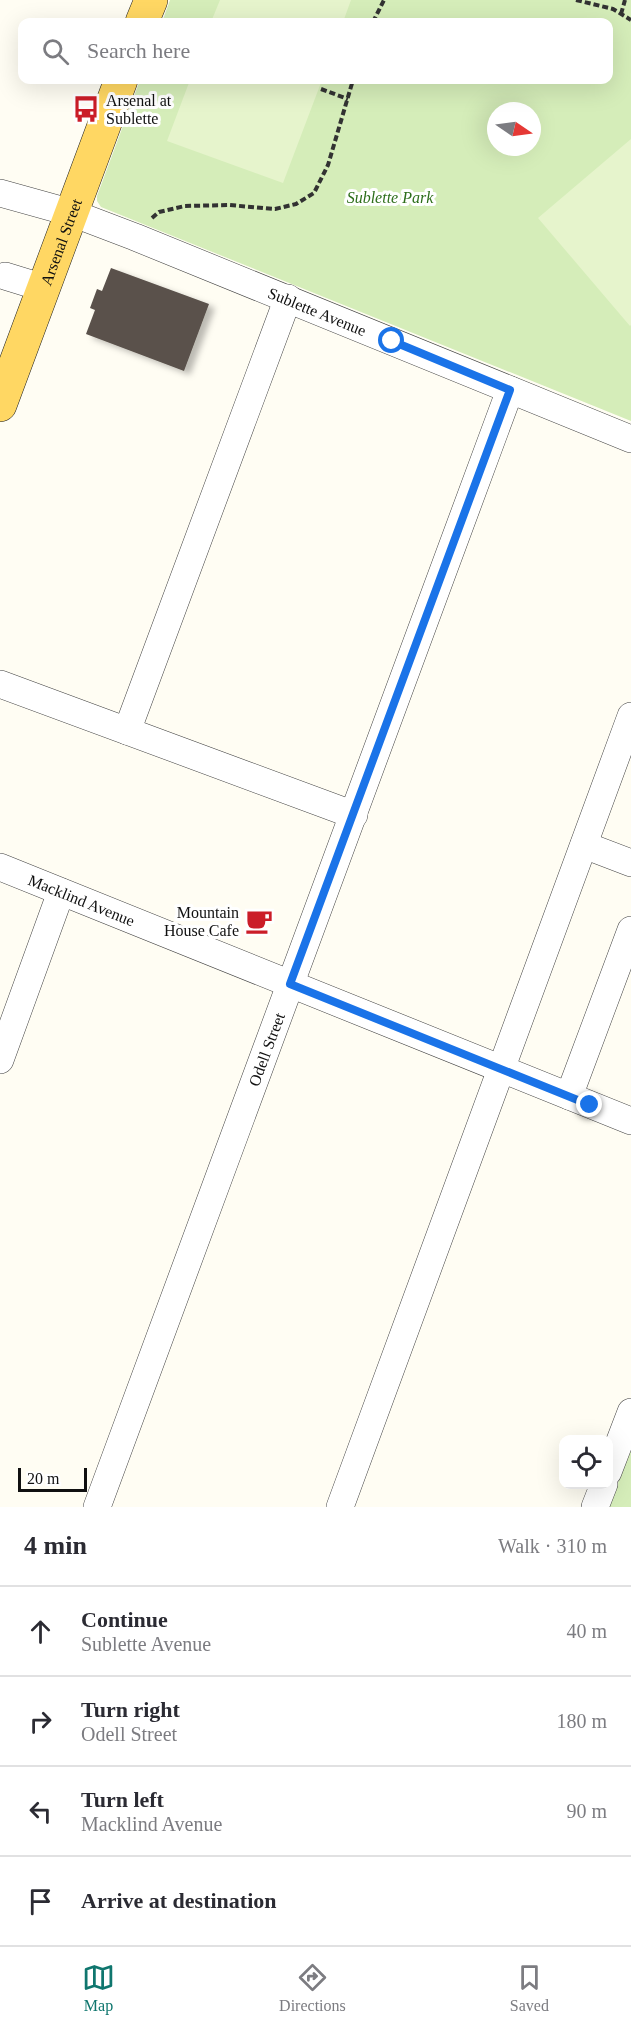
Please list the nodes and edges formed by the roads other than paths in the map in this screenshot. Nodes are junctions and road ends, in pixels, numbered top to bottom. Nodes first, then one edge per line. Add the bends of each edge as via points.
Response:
1 (151, 0) edge
2 (144, 18) edge
3 (120, 84) edge
4 (0, 193) edge
5 (72, 213) junction
6 (5, 276) dead end
7 (44, 288) junction
8 (288, 298) junction
9 (510, 390) junction
10 (0, 405) edge
11 (631, 439) edge
12 (0, 684) edge
13 (631, 716) edge
14 (126, 730) junction
15 (354, 816) junction
16 (584, 845) junction
17 (631, 863) edge
18 (0, 867) edge
19 (61, 892) junction
20 (631, 930) edge
21 (290, 984) junction
22 (0, 1060) edge
23 (501, 1069) junction
24 (569, 1096) junction
25 (631, 1121) edge
26 (631, 1412) edge
27 (613, 1461) edge
28 (602, 1489) edge
29 (97, 1507) edge
30 (340, 1507) edge
31 (595, 1507) edge

1 - 2 main road
3 - 5 main road, Arsenal Street
4 - 5 street, Sublette Avenue
5 - 7 main road, Arsenal Street
5 - 8 street, Sublette Avenue
6 - 7 street
7 - 10 main road, Arsenal Street
8 - 9 street, Sublette Avenue
8 - 14 street
9 - 11 street, Sublette Avenue
9 - 15 street, Odell Street
12 - 14 street
13 - 16 street
14 - 15 street
15 - 21 street, Odell Street
16 - 17 street
16 - 23 street
18 - 19 street, Macklind Avenue
19 - 21 street, Macklind Avenue
19 - 22 street
20 - 24 street
21 - 23 street, Macklind Avenue
21 - 29 street, Odell Street
23 - 24 street, Macklind Avenue
23 - 30 street
24 - 25 street, Macklind Avenue
26 - 27 street
28 - 31 street

